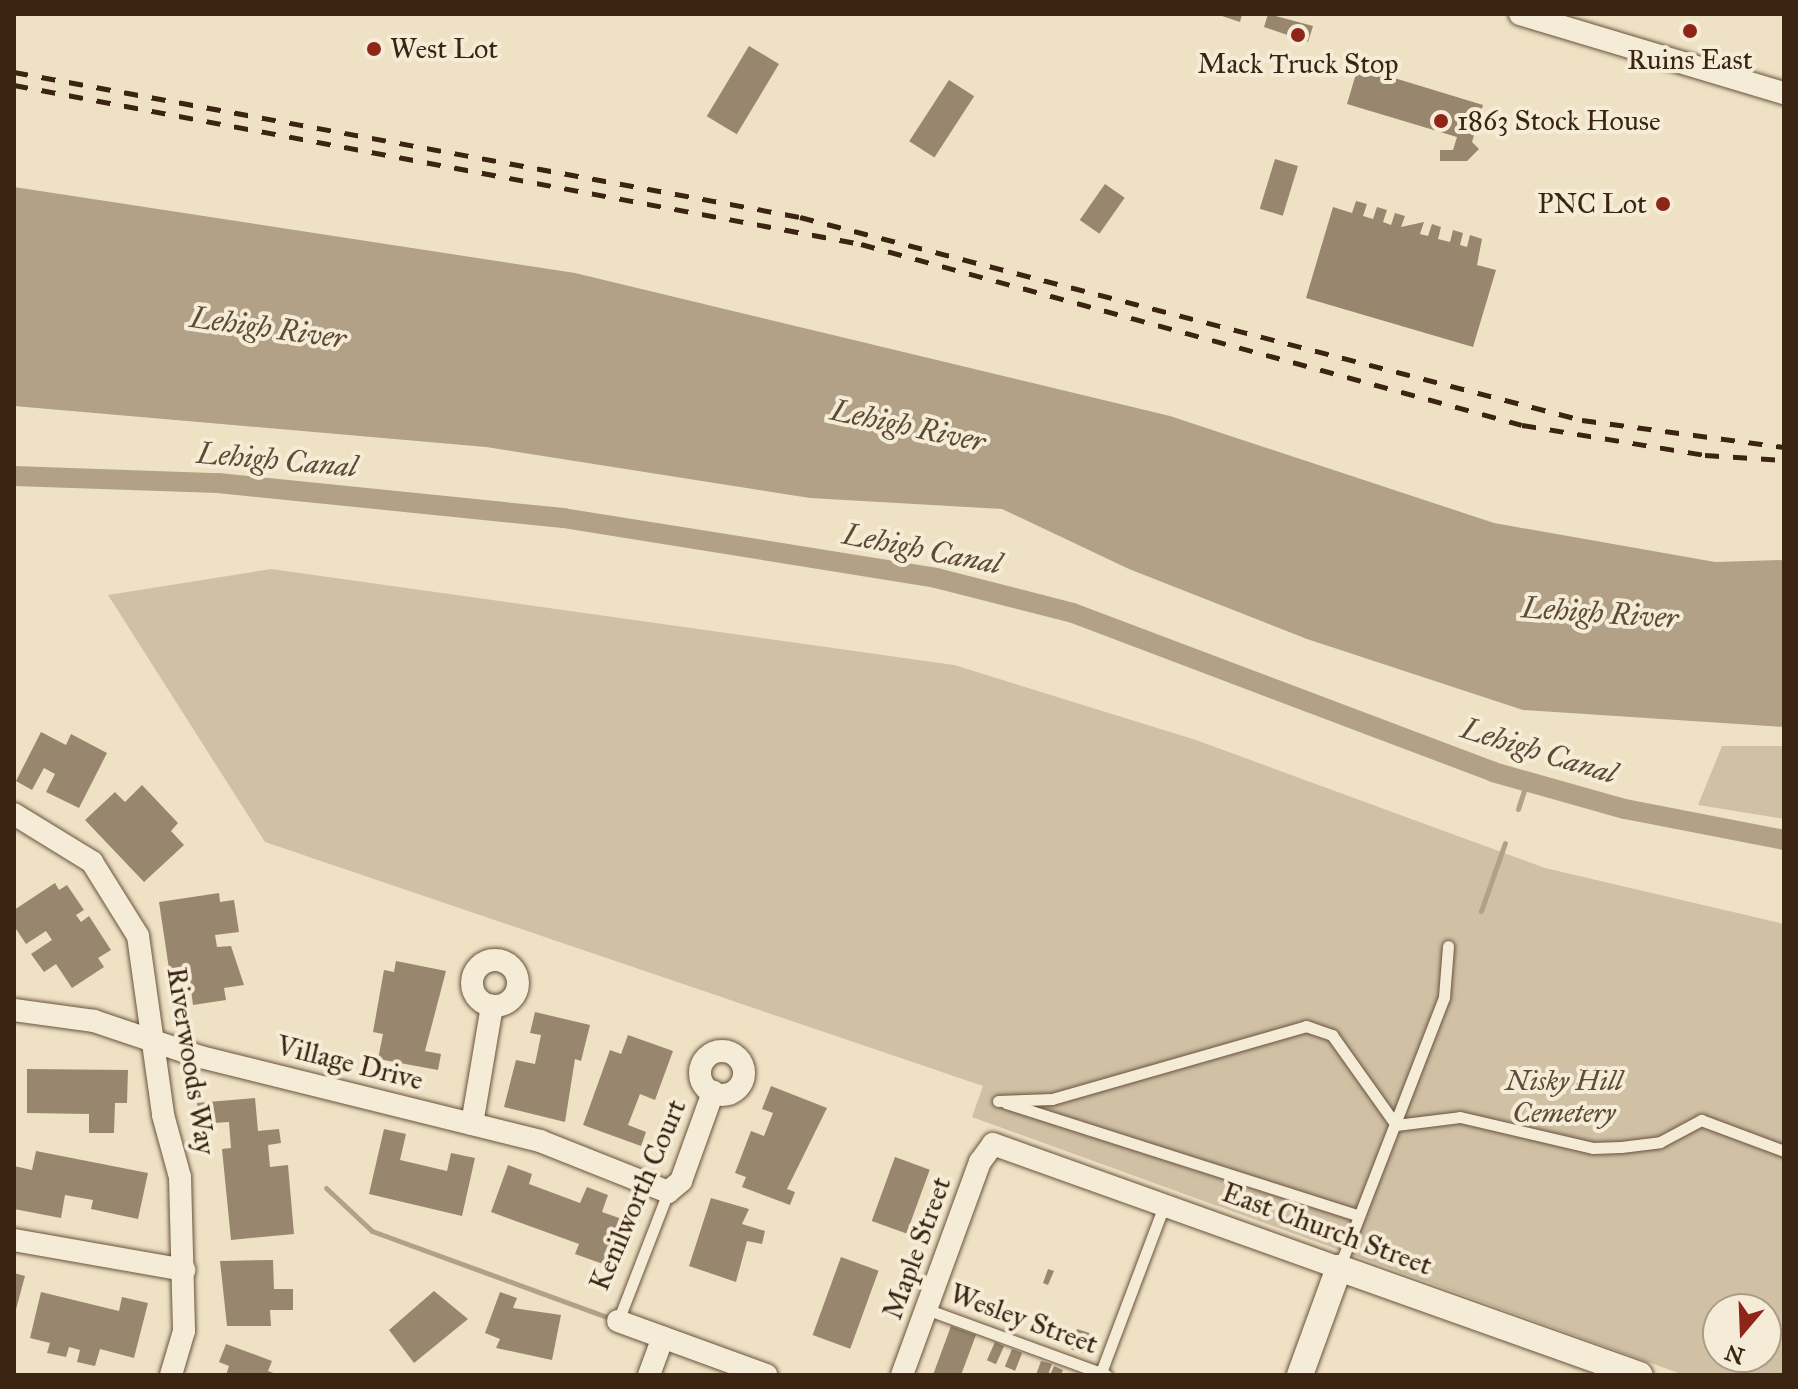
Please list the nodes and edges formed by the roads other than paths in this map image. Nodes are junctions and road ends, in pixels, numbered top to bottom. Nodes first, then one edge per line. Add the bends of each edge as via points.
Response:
1 (1520, 14) edge
2 (1784, 93) edge
3 (14, 814) edge
4 (1448, 946) dead end
5 (492, 1006) dead end
6 (14, 1010) edge
7 (151, 1040) junction
8 (713, 1092) dead end
9 (472, 1124) junction
10 (1396, 1125) junction
11 (993, 1144) joint
12 (1784, 1151) edge
13 (668, 1192) junction
14 (1165, 1203) junction
15 (1358, 1215) junction
16 (14, 1240) edge
17 (1339, 1268) junction
18 (184, 1270) junction
19 (926, 1309) junction
20 (618, 1321) joint
21 (663, 1337) junction
22 (1102, 1374) edge
23 (171, 1375) edge
24 (649, 1375) edge
25 (766, 1375) edge
26 (902, 1375) edge
27 (1300, 1375) edge
28 (1639, 1375) edge

1 - 2 street
3 - 7 street, Riverwoods Way via 69,842 117,892 144,961
4 - 10 lane via 1444,997
5 - 9 street
6 - 7 street, Village Drive via 94,1021
7 - 9 street, Village Drive
7 - 18 street, Riverwoods Way via 180,1177
8 - 13 street, Kenilworth Court via 681,1181
9 - 13 street, Village Drive via 597,1160
10 - 12 lane via 1460,1117 1593,1148 1660,1142 1701,1120
10 - 15 lane
10 - 15 lane via 1332,1035 1306,1026 1052,1099 998,1101
11 - 14 street, East Church Street
11 - 19 street, Maple Street via 980,1162
13 - 20 lane, Kenilworth Court
14 - 17 street, East Church Street
14 - 22 lane
15 - 17 lane
16 - 18 street
17 - 27 street
17 - 28 street, East Church Street
18 - 23 street, Riverwoods Way via 184,1331
19 - 22 lane, Wesley Street
19 - 26 street, Maple Street
20 - 21 street
21 - 24 street
21 - 25 street

